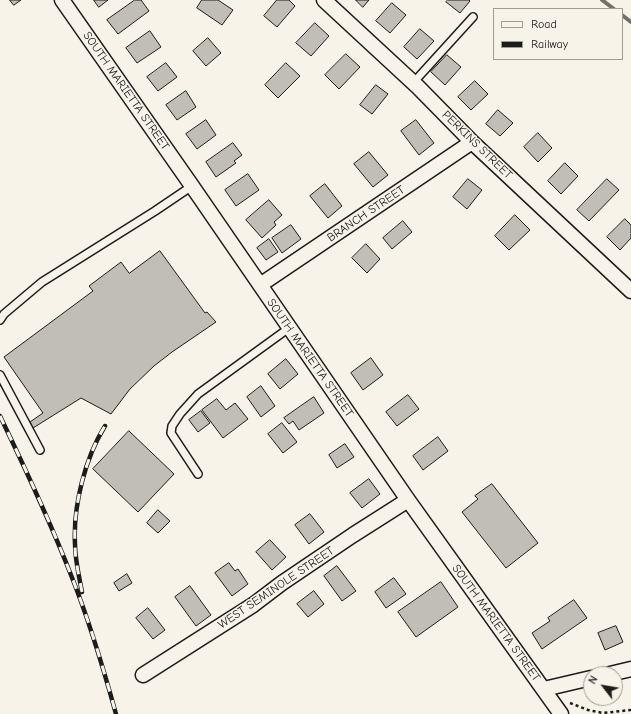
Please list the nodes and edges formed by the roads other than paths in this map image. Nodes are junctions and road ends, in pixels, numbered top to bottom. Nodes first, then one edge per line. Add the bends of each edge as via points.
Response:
1 (62, 0) edge
2 (324, 0) edge
3 (473, 17) dead end
4 (413, 83) junction
5 (472, 142) junction
6 (192, 186) junction
7 (260, 286) junction
8 (631, 291) edge
9 (0, 320) edge
10 (289, 328) junction
11 (0, 375) edge
12 (40, 450) dead end
13 (198, 474) dead end
14 (408, 500) junction
15 (143, 675) dead end
16 (583, 680) edge
17 (544, 689) junction
18 (559, 711) edge

1 - 6 street, SOUTH MARIETTA STREET
2 - 4 street, PERKINS STREET
3 - 4 lane
4 - 5 street, PERKINS STREET
5 - 7 street, BRANCH STREET
5 - 8 street, PERKINS STREET
6 - 7 street, SOUTH MARIETTA STREET
6 - 9 lane via 42,282
7 - 10 street, SOUTH MARIETTA STREET
10 - 13 lane via 198,394 172,426 171,434
10 - 14 street, SOUTH MARIETTA STREET
11 - 12 lane
14 - 15 street, WEST SEMINOLE STREET via 253,605
14 - 17 street, SOUTH MARIETTA STREET
16 - 17 street
17 - 18 street, SOUTH MARIETTA STREET

